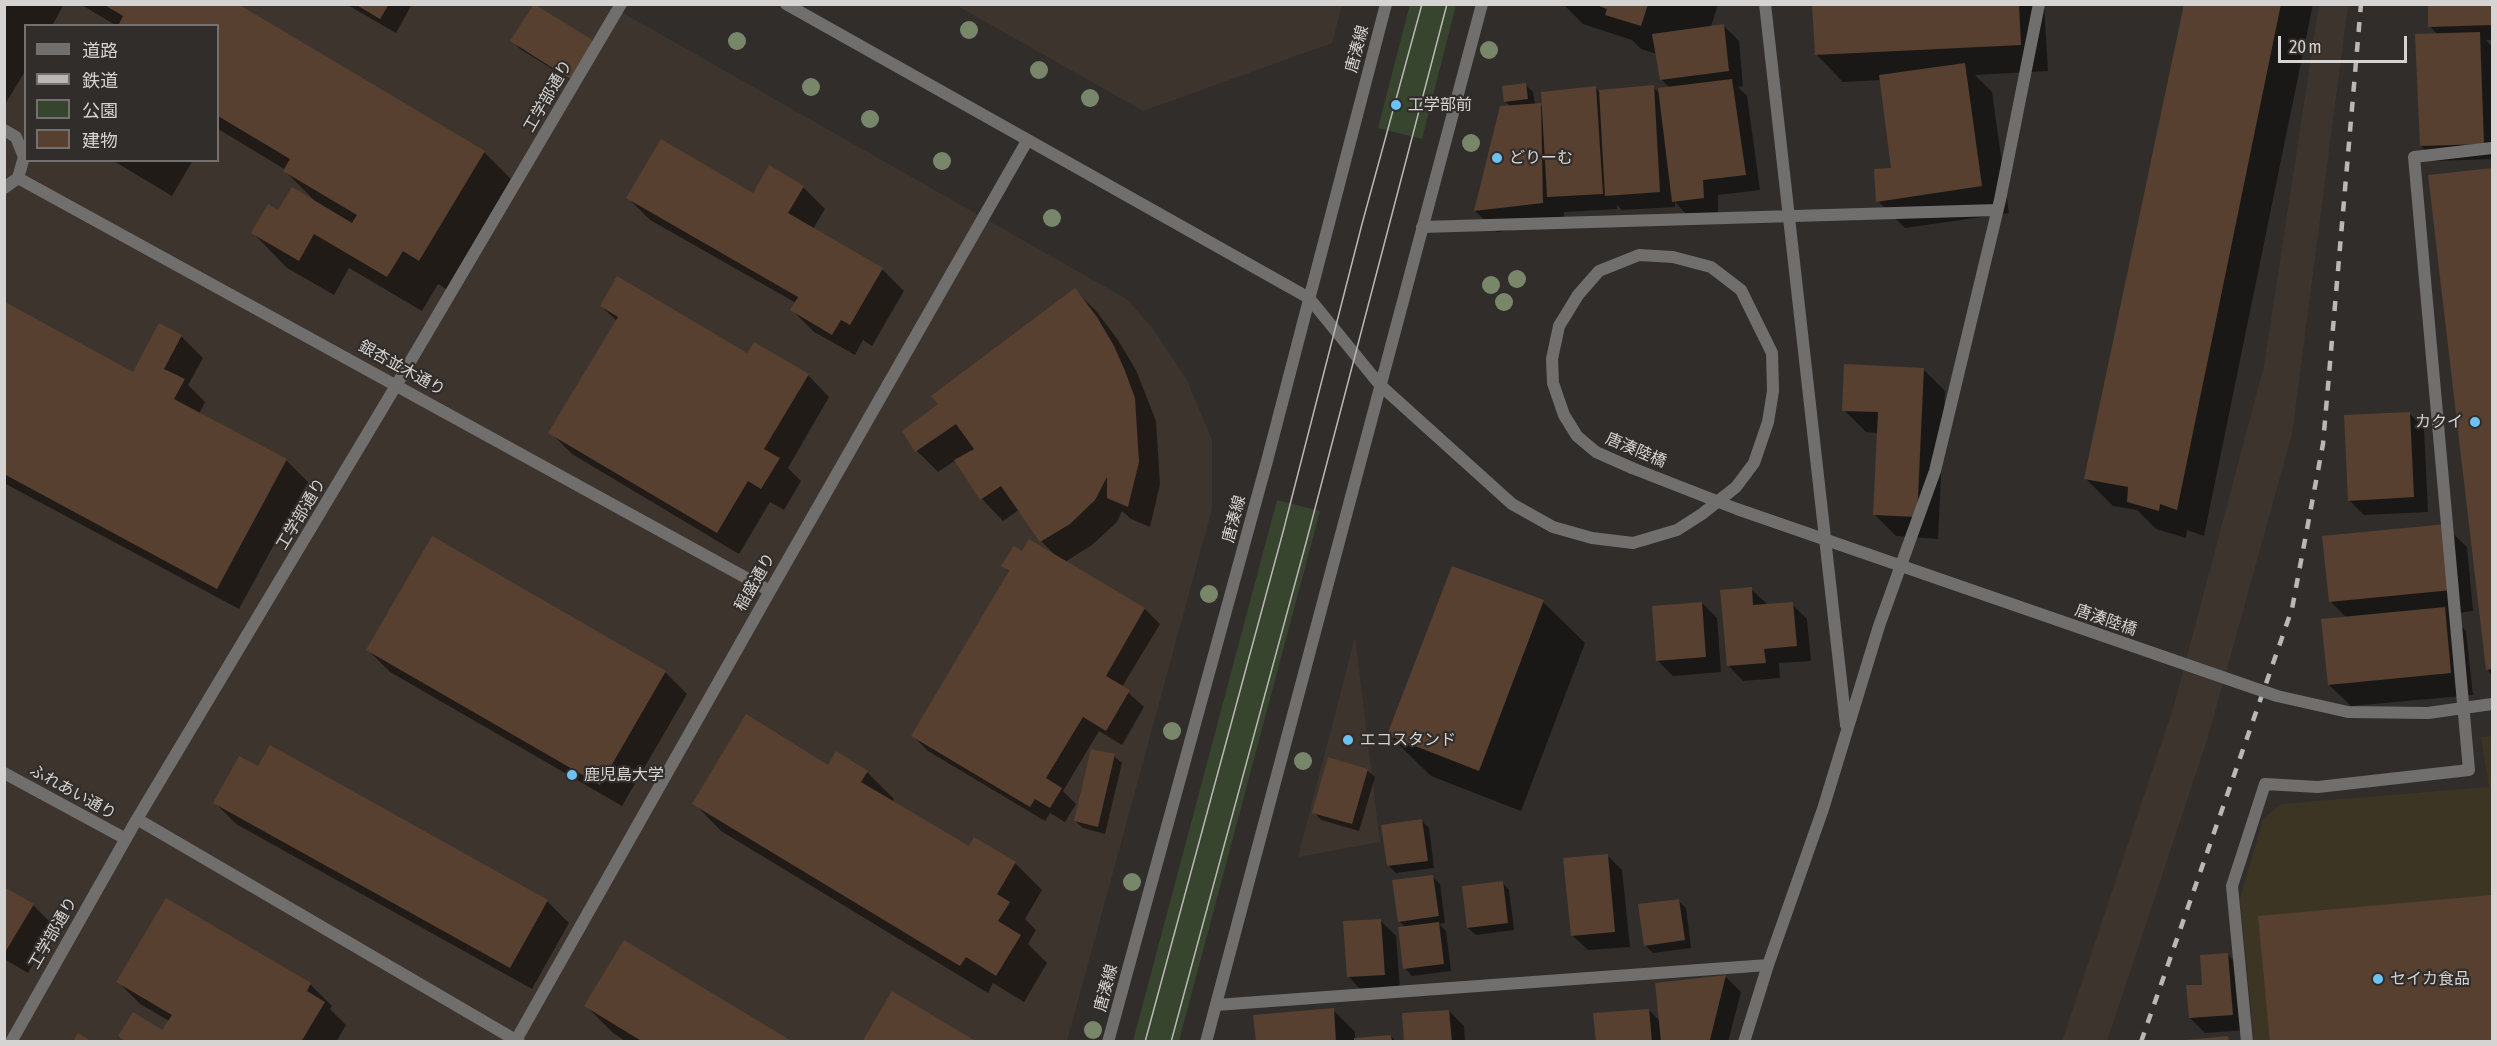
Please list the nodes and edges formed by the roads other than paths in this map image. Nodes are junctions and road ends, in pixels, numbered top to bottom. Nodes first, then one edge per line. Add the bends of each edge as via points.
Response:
1 (621, 4) edge
2 (786, 4) edge
3 (1386, 4) edge
4 (1482, 4) edge
5 (1765, 4) edge
6 (2039, 4) edge
7 (4, 130) edge
8 (1027, 141) junction
9 (2493, 148) edge
10 (18, 178) junction
11 (4, 188) edge
12 (1996, 210) junction
13 (1788, 214) junction
14 (1422, 227) junction
15 (1309, 298) junction
16 (398, 384) junction
17 (1380, 385) junction
18 (770, 591) junction
19 (2493, 704) edge
20 (1847, 732) junction
21 (4, 773) edge
22 (137, 819) junction
23 (126, 839) junction
24 (1768, 965) junction
25 (1216, 1005) junction
26 (11, 1041) edge
27 (516, 1041) edge
28 (1108, 1041) edge
29 (1206, 1041) edge
30 (1744, 1041) edge
31 (2247, 1041) edge

1 - 16 street, 工学部通り
2 - 8 street
3 - 15 street, 唐湊線
4 - 14 street
5 - 13 street
6 - 12 street
7 - 10 street via 16,137 24,157
8 - 15 street
8 - 18 street, 稲盛通り
9 - 31 street via 2414,157 2469,770 2318,786 2265,784 2232,886
10 - 11 street
10 - 16 street, 銀杏並木通り
12 - 13 street
12 - 20 street via 1935,471
13 - 14 street
13 - 20 street
14 - 17 street
15 - 17 street, 唐湊陸橋
15 - 28 street, 唐湊線
16 - 18 street, 銀杏並木通り
16 - 22 street, 工学部通り
17 - 19 street, 唐湊陸橋, bridge via 1512,504 1553,527 1592,538 1633,543 1677,530 1702,514 1736,487 1754,463 1768,422 1773,391 1772,353 1756,317 1741,290 1711,267 1673,257 1639,255 1599,271 1578,295 1559,326 1552,359 1553,383 1564,415 1577,436 1596,452 1632,468 1748,513 2277,696 2348,712 2428,713
17 - 25 street
18 - 27 street, 稲盛通り
20 - 24 street
21 - 23 street, ふれあい通り
22 - 23 street, 工学部通り
22 - 27 street
23 - 26 street, 工学部通り
24 - 25 street
24 - 30 street
25 - 29 street

